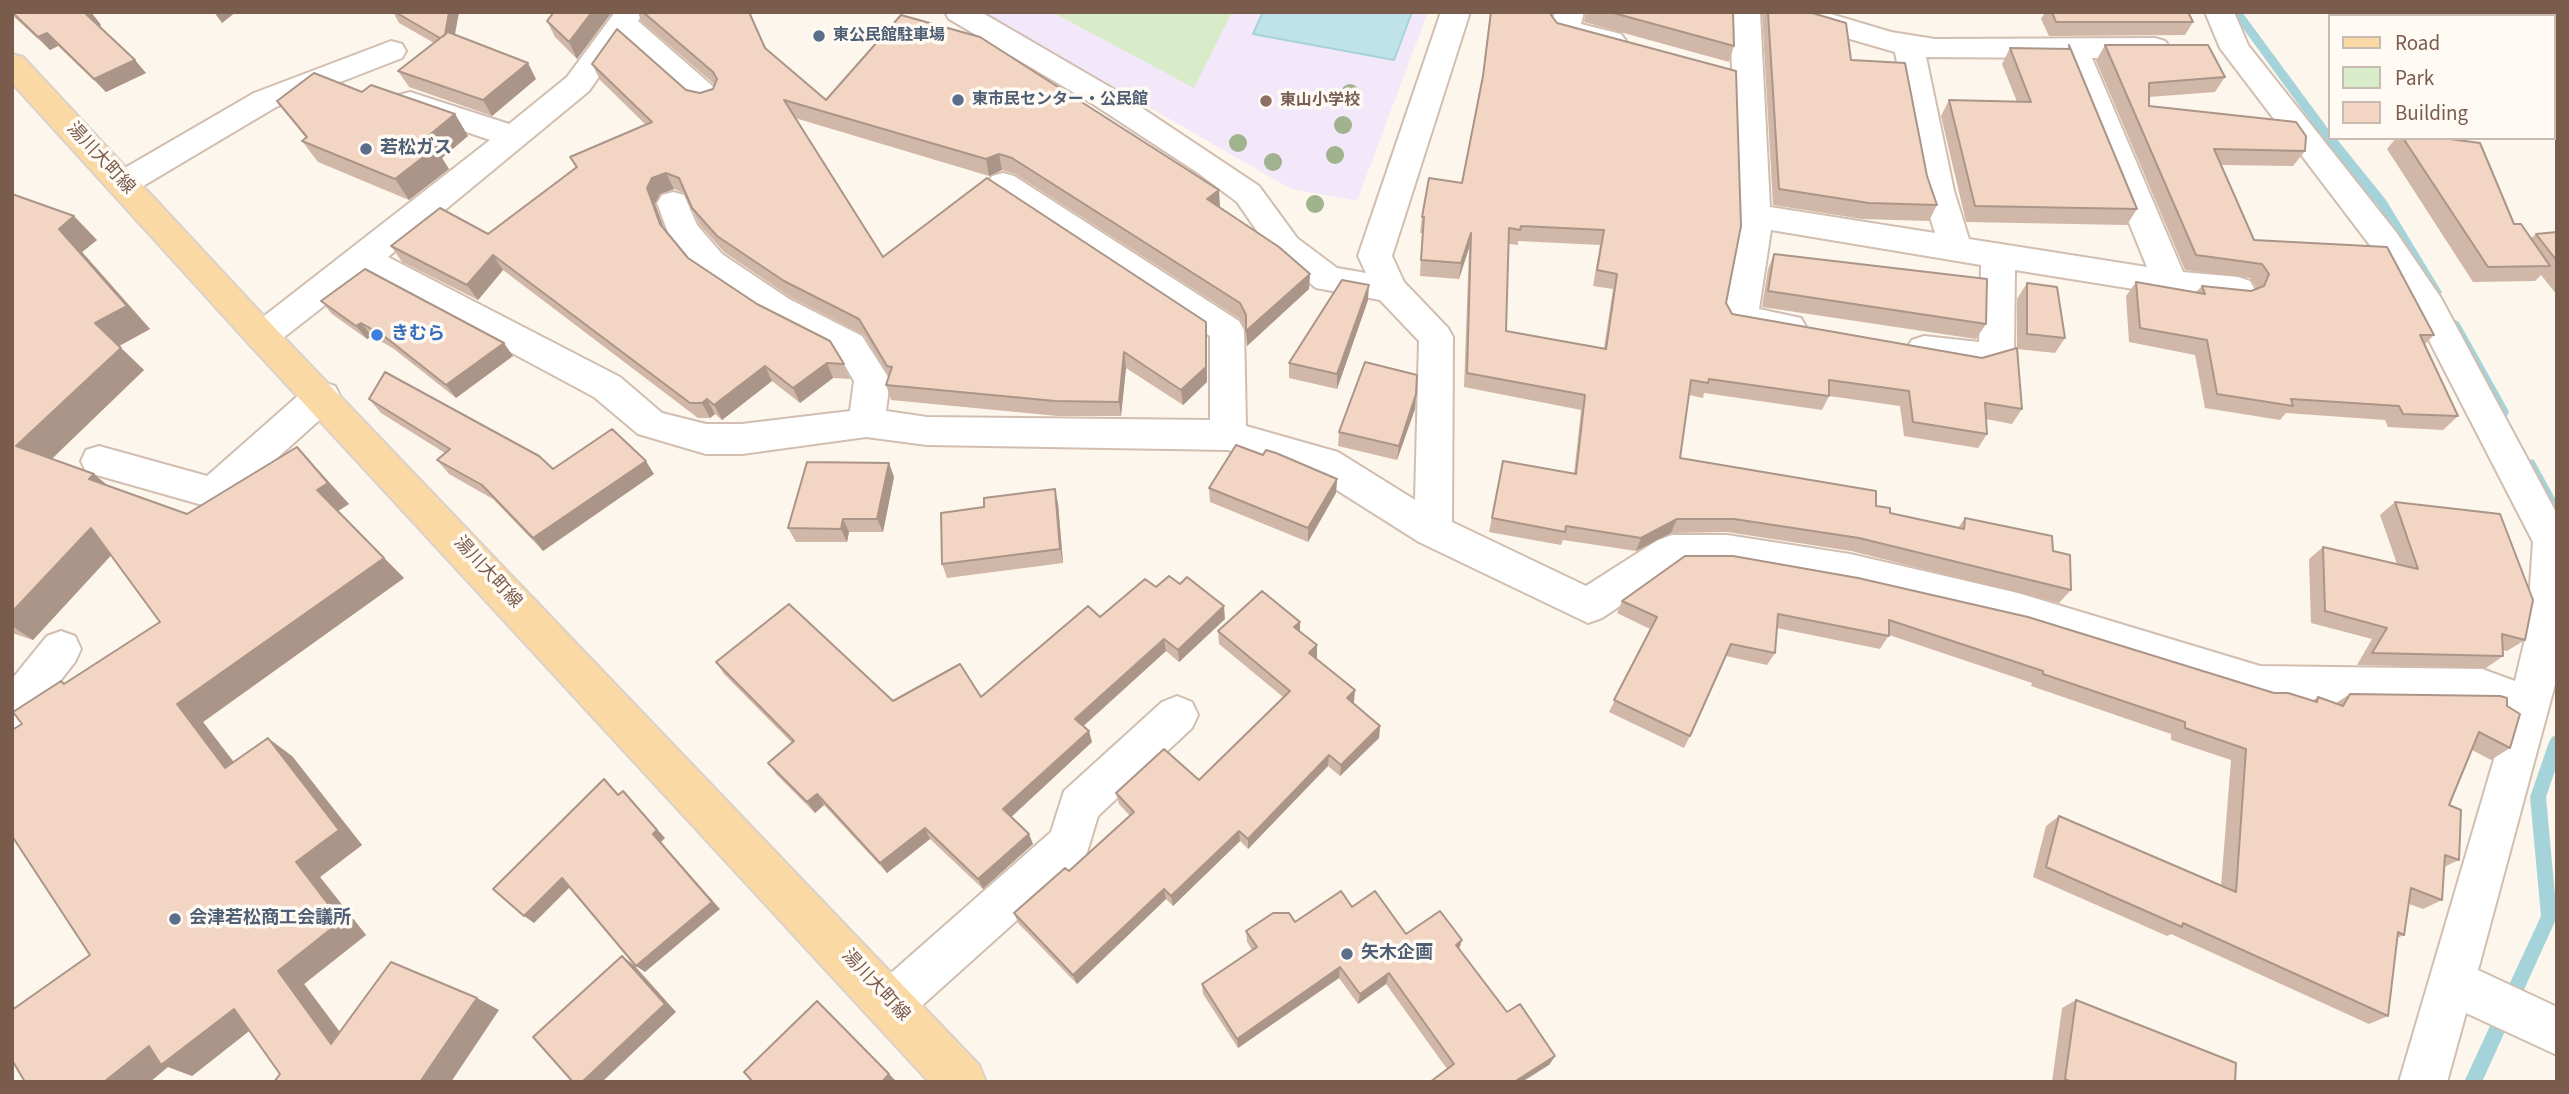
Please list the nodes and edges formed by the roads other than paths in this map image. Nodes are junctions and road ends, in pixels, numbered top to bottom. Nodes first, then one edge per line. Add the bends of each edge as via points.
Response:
1 (959, 12) edge
2 (1455, 12) edge
3 (1570, 12) edge
4 (1745, 12) edge
5 (1791, 12) edge
6 (2219, 12) edge
7 (626, 18) edge
8 (1909, 45) junction
9 (2208, 48) junction
10 (2073, 49) junction
11 (1644, 50) edge
12 (391, 51) dead end
13 (12, 64) edge
14 (337, 71) junction
15 (706, 97) edge
16 (514, 137) junction
17 (122, 184) junction
18 (1003, 184) dead end
19 (673, 203) dead end
20 (1754, 216) junction
21 (1956, 249) junction
22 (1998, 256) junction
23 (362, 258) junction
24 (2171, 284) junction
25 (1390, 289) junction
26 (2238, 290) edge
27 (1822, 332) edge
28 (262, 336) junction
29 (1891, 344) edge
30 (322, 396) junction
31 (866, 423) junction
32 (1228, 435) junction
33 (99, 461) dead end
34 (1433, 531) junction
35 (2555, 542) edge
36 (2551, 638) edge
37 (61, 649) dead end
38 (2530, 705) junction
39 (12, 710) edge
40 (1177, 715) dead end
41 (2453, 982) junction
42 (891, 1003) junction
43 (2557, 1032) edge
44 (962, 1082) edge
45 (2423, 1082) edge

1 - 25 street via 1209,165 1248,194 1285,246 1328,279
2 - 25 street via 1375,256
3 - 11 street via 1565,29
4 - 20 street via 1735,75
5 - 8 street
6 - 9 street
7 - 15 street
7 - 16 street via 578,84
8 - 10 street via 1934,50
8 - 21 street via 1938,191
9 - 10 street
9 - 35 street via 2384,240 2429,307
10 - 24 street
12 - 14 street
13 - 17 main road, 湯川大町線
14 - 16 street
14 - 17 street via 265,100
16 - 23 street
17 - 28 main road, 湯川大町線
18 - 32 street via 1227,330
19 - 31 street via 682,230 710,263 777,308 850,345 872,380
20 - 21 street
20 - 27 street via 1755,242 1740,319
21 - 22 street
22 - 24 street
22 - 29 street via 1996,351 1973,357
23 - 28 street
23 - 31 street via 607,387 651,424 706,439 742,439
24 - 26 street
25 - 34 street via 1436,337
28 - 30 main road, 湯川大町線
30 - 33 street via 212,493
30 - 42 main road, 湯川大町線
31 - 32 street via 927,431
32 - 34 street via 1325,463
34 - 38 street via 1588,606 1672,551 1727,551 1850,571 2018,610 2260,684 2482,687
35 - 36 street
36 - 38 street
37 - 39 street
38 - 41 street
40 - 42 street via 1079,805 1070,845
41 - 43 street
41 - 45 street
42 - 44 main road, 湯川大町線

